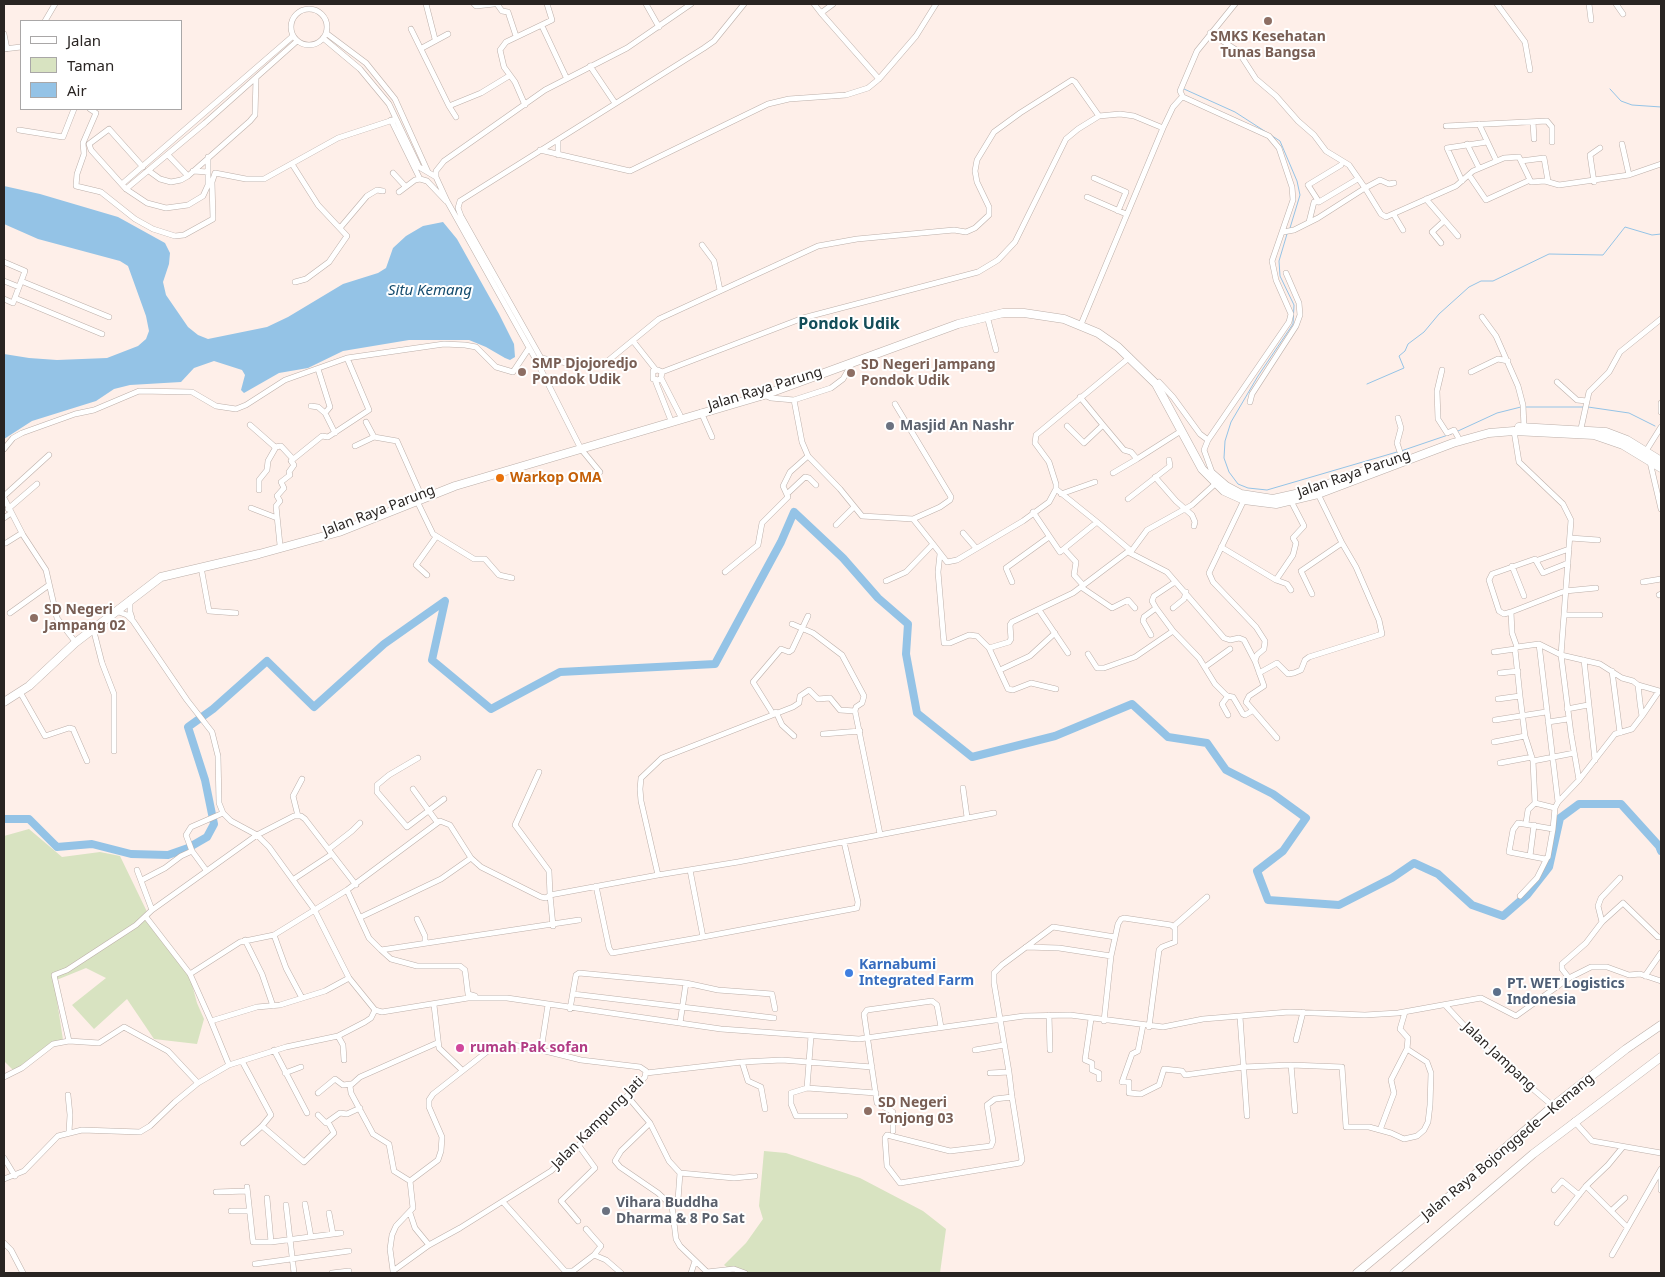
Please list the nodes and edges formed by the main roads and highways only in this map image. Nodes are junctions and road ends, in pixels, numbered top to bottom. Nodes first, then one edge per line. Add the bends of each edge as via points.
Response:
1 (853, 362) junction
2 (1581, 432) junction
3 (580, 448) junction
4 (1661, 462) edge
5 (1661, 468) edge
6 (1362, 474) junction
7 (1214, 480) junction
8 (419, 498) junction
9 (4, 698) edge
10 (4, 702) edge
11 (1661, 1025) edge
12 (1661, 1057) edge
13 (1360, 1273) edge
14 (1394, 1273) edge

1 - 3 highway, Jalan Raya Parung
1 - 3 highway, Jalan Raya Parung via 764,395
1 - 7 highway, Jalan Raya Parung via 987,316 1024,313 1064,319 1098,333 1130,357 1156,384 1198,464
1 - 7 highway, Jalan Raya Parung via 958,320 1002,310 1047,312 1082,322 1102,330 1121,344 1159,382 1198,458
2 - 4 highway, Jalan Raya Parung via 1613,434
2 - 5 highway, Jalan Raya Parung via 1610,440
2 - 6 highway, Jalan Raya Parung via 1514,431 1473,436
2 - 6 highway, Jalan Raya Parung via 1524,427 1456,433 1400,454
3 - 8 highway, Jalan Raya Parung via 494,470
6 - 7 highway, Jalan Raya Parung via 1273,499 1241,494
6 - 7 highway, Jalan Raya Parung via 1318,494 1264,504 1234,497
8 - 9 highway, Jalan Raya Parung via 363,520 280,545 161,574 128,595 73,639 26,683
8 - 10 highway, Jalan Raya Parung via 339,532 161,577
11 - 13 highway, Jalan Raya Bojonggede—Kemang via 1553,1106
12 - 14 highway, Jalan Raya Bojonggede—Kemang via 1574,1121

